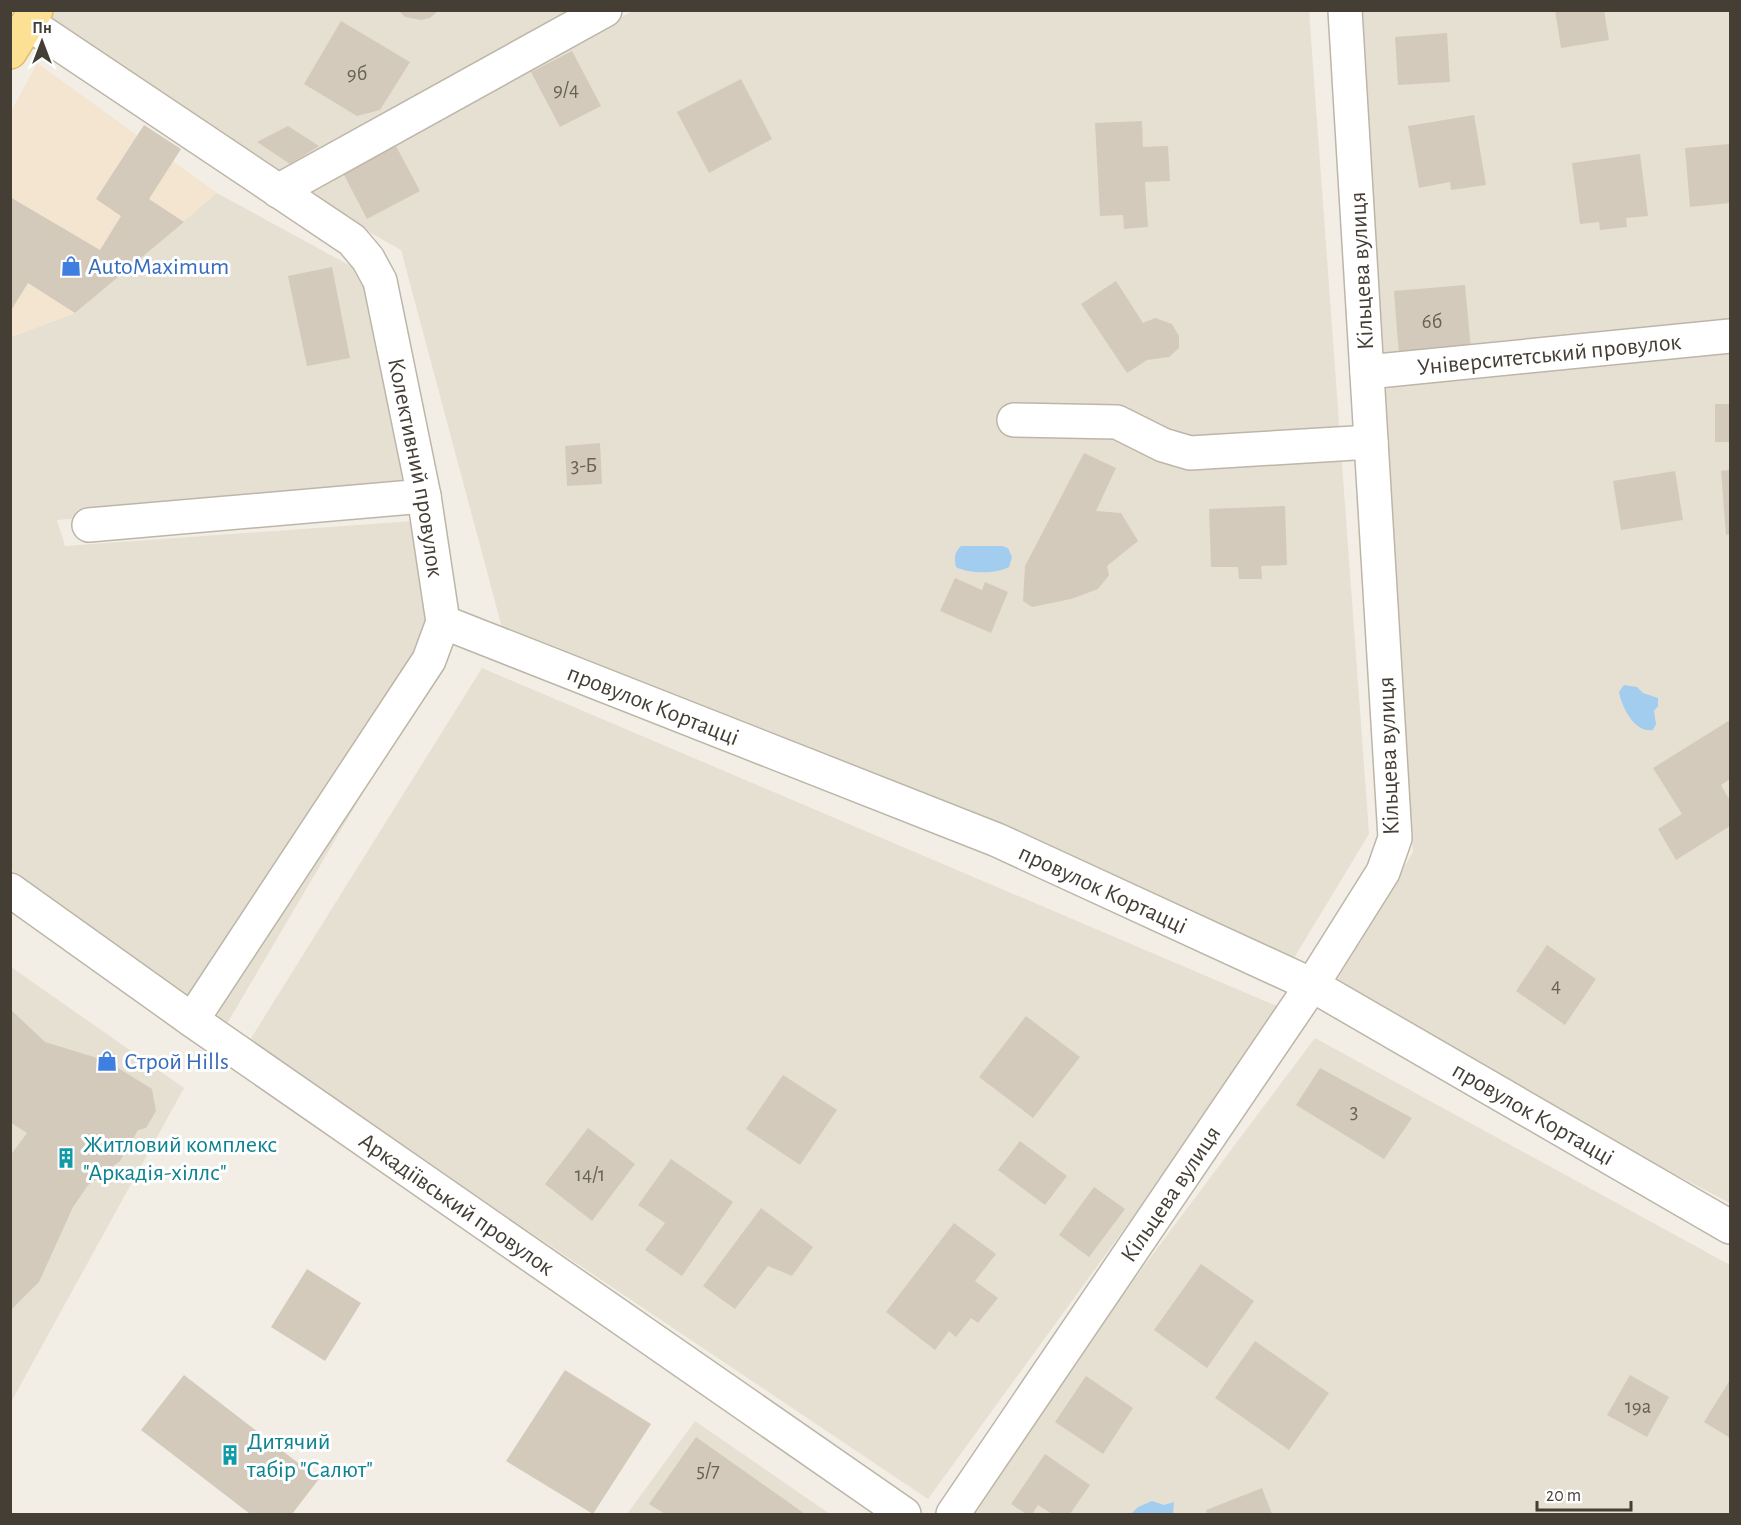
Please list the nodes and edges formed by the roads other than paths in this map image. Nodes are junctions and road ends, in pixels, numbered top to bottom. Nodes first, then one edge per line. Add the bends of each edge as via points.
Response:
1 (605, 10) edge
2 (1345, 10) edge
3 (32, 17) edge
4 (10, 52) edge
5 (278, 191) junction
6 (1731, 336) edge
7 (1367, 372) junction
8 (1014, 420) dead end
9 (1371, 442) junction
10 (424, 496) junction
11 (89, 525) dead end
12 (443, 622) junction
13 (10, 890) edge
14 (1312, 985) junction
15 (192, 1020) junction
16 (1731, 1227) edge
17 (904, 1515) edge
18 (952, 1515) edge

1 - 5 street
2 - 7 street, Кільцева вулиця
3 - 4 main road
3 - 5 street, Колективний провулок
5 - 10 street, Колективний провулок via 352,240 380,281
6 - 7 street, Університетський провулок
7 - 9 street, Кільцева вулиця
8 - 9 street via 1117,422 1163,445 1190,453
9 - 14 street, Кільцева вулиця via 1395,838 1383,872
10 - 11 street
10 - 12 street, Колективний провулок
12 - 14 street, провулок Кортацці via 997,840
12 - 15 street, Колективний провулок via 429,660
13 - 15 street, Аркадіївський провулок
14 - 16 street, провулок Кортацці
14 - 18 street, Кільцева вулиця
15 - 17 street, Аркадіївський провулок

